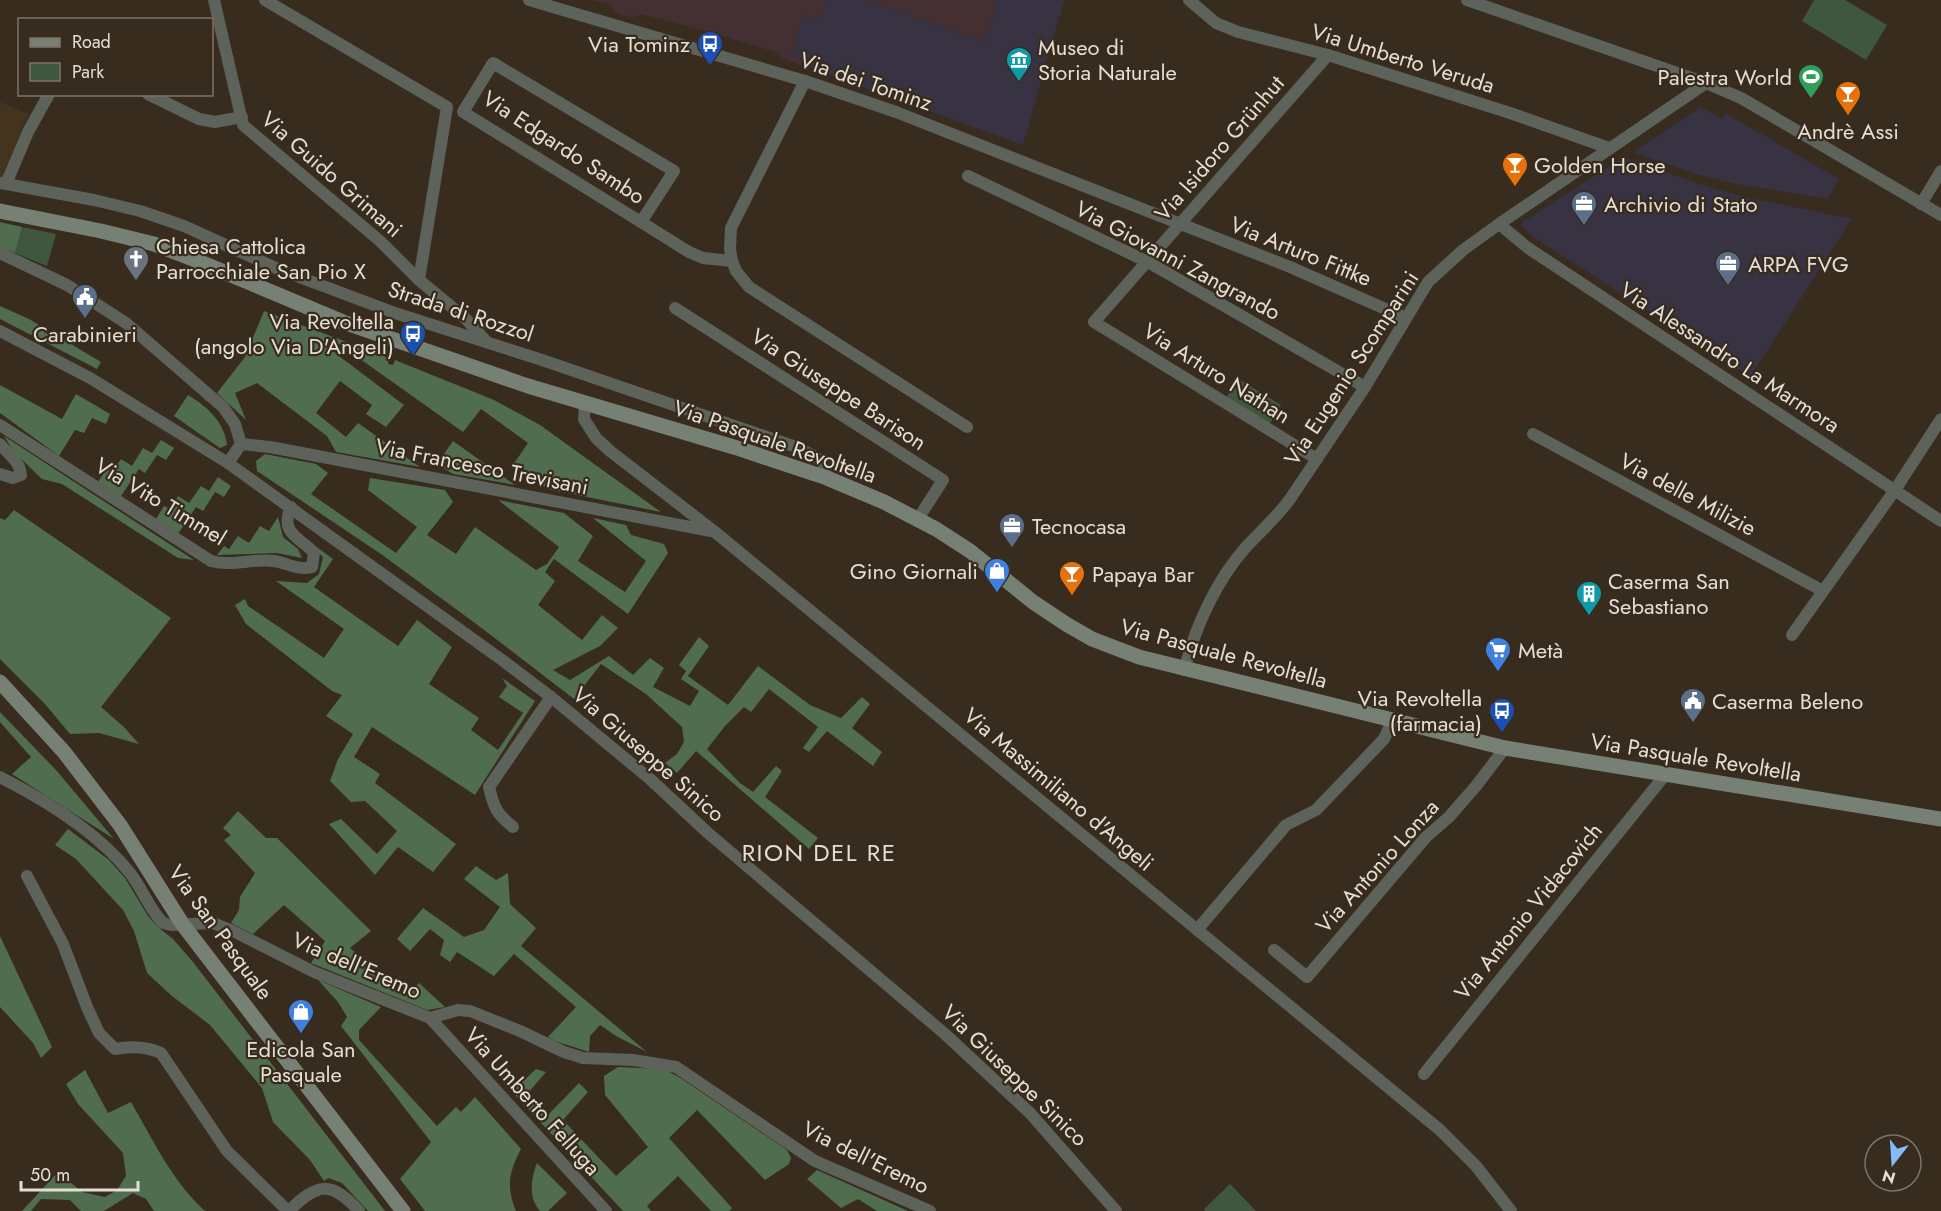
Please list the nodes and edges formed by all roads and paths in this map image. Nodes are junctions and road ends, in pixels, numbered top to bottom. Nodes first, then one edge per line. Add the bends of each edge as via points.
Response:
1 (214, 0) edge
2 (265, 0) edge
3 (529, 0) edge
4 (1190, 0) edge
5 (1467, 0) edge
6 (1328, 56) junction
7 (805, 81) junction
8 (1706, 83) junction
9 (48, 96) edge
10 (151, 96) edge
11 (242, 117) junction
12 (1609, 148) junction
13 (1941, 171) edge
14 (968, 176) dead end
15 (3, 183) edge
16 (1921, 204) junction
17 (0, 211) edge
18 (1941, 215) edge
19 (641, 222) junction
20 (1499, 224) junction
21 (1180, 225) junction
22 (0, 253) edge
23 (732, 261) junction
24 (1148, 262) junction
25 (419, 280) junction
26 (675, 308) dead end
27 (1406, 318) junction
28 (1094, 322) joint
29 (0, 331) edge
30 (486, 342) junction
31 (1365, 387) junction
32 (585, 403) junction
33 (1941, 419) edge
34 (0, 425) edge
35 (967, 427) dead end
36 (1533, 434) dead end
37 (0, 444) edge
38 (241, 444) junction
39 (1317, 459) junction
40 (228, 463) junction
41 (0, 474) edge
42 (827, 478) junction
43 (1895, 490) junction
44 (291, 507) junction
45 (918, 519) junction
46 (1941, 521) edge
47 (715, 532) junction
48 (1823, 591) junction
49 (1792, 635) dead end
50 (1184, 670) junction
51 (0, 682) edge
52 (551, 697) junction
53 (1392, 721) junction
54 (1505, 748) junction
55 (1665, 775) junction
56 (0, 777) edge
57 (1941, 819) edge
58 (513, 827) dead end
59 (27, 876) dead end
60 (183, 925) junction
61 (1197, 930) junction
62 (1274, 950) dead end
63 (430, 1018) junction
64 (1424, 1074) dead end
65 (288, 1211) edge
66 (359, 1211) edge
67 (403, 1211) edge
68 (606, 1211) edge
69 (930, 1211) edge
70 (1116, 1211) edge
71 (1511, 1211) edge

1 - 11 street, Via Guido Grimani
2 - 25 street via 447,108
3 - 7 street, Via dei Tominz
4 - 6 street, Via Umberto Veruda via 1216,22 1238,32
5 - 8 street
6 - 12 street, Via Umberto Veruda
6 - 21 street, Via Isidoro Grünhut
7 - 21 street, Via dei Tominz via 906,116
7 - 23 street via 731,228
8 - 12 street, Via Eugenio Scomparini
8 - 16 street via 1741,98
9 - 15 street
10 - 11 street via 215,123
11 - 25 street, Via Guido Grimani via 248,130 380,241
12 - 20 street, Via Eugenio Scomparini
13 - 16 street
14 - 24 street, Via Giovanni Zangrando
15 - 30 street, Strada di Rozzol via 140,211 184,226 278,269
16 - 18 street
17 - 32 main road, Via Pasquale Revoltella via 154,244 343,322
19 - 19 street, Via Edgardo Sambo via 674,171 493,63 464,112
19 - 23 street, Via Edgardo Sambo via 689,252 703,258
20 - 27 street, Via Eugenio Scomparini via 1428,282
20 - 43 street, Via Alessandro La Marmora via 1528,248
21 - 24 street, Via Isidoro Grünhut
21 - 27 street, Via Arturo Fittke via 1290,267
22 - 38 street via 67,285 126,322 224,406
23 - 35 street via 749,287
24 - 28 street, Via Isidoro Grünhut
24 - 31 street, Via Giovanni Zangrando
25 - 30 street, Via Guido Grimani via 465,318
26 - 45 street, Via Giuseppe Barison via 943,480
27 - 31 street, Via Eugenio Scomparini
28 - 39 street, Via Arturo Nathan
29 - 40 street, Via Giuseppe Sinico via 90,378
30 - 42 street, Strada di Rozzol via 799,448 819,459
31 - 39 street, Via Eugenio Scomparini
32 - 42 main road, Via Pasquale Revoltella
32 - 47 street, Via Massimiliano d'Angeli via 584,418 596,438
33 - 43 street
34 - 44 street, Via Vito Timmel via 211,561 272,560 298,568 312,567 314,553 289,532 286,517
36 - 48 street, Via delle Milizie
37 - 41 street via 17,461 21,475 13,478
38 - 40 street
38 - 47 street, Via Francesco Trevisani
39 - 50 street, Via Eugenio Scomparini via 1281,512 1227,571 1198,629
40 - 44 street, Via Giuseppe Sinico
42 - 45 main road, Via Pasquale Revoltella
43 - 46 street, Via Alessandro La Marmora
43 - 48 street
44 - 52 street, Via Giuseppe Sinico
45 - 50 main road, Via Pasquale Revoltella via 970,551 1047,612 1092,639
47 - 61 street, Via Massimiliano d'Angeli
48 - 49 street
50 - 53 main road, Via Pasquale Revoltella
51 - 60 main road, Via San Pasquale via 64,752 120,825
52 - 58 street via 489,787 494,808
52 - 70 street, Via Giuseppe Sinico via 945,1034 1030,1113
53 - 54 main road, Via Pasquale Revoltella
53 - 61 street via 1384,739 1316,810 1286,825
54 - 55 main road, Via Pasquale Revoltella
54 - 62 street, Via Antonio Lonza via 1307,977
55 - 57 main road, Via Pasquale Revoltella
55 - 64 street, Via Antonio Vidacovich
56 - 60 street, Via dell'Eremo via 103,842 163,923
59 - 65 street via 63,944 99,1033 115,1049 132,1046 161,1053 227,1151
60 - 63 street, Via dell'Eremo via 213,923 314,972
60 - 67 main road, Via San Pasquale
61 - 71 street, Via Massimiliano d'Angeli via 1440,1130 1476,1166
63 - 68 street, Via Umberto Felluga
63 - 69 street, Via dell'Eremo via 458,1010 470,1011 564,1053 676,1067 815,1161
65 - 66 street via 306,1194 320,1188 341,1193

